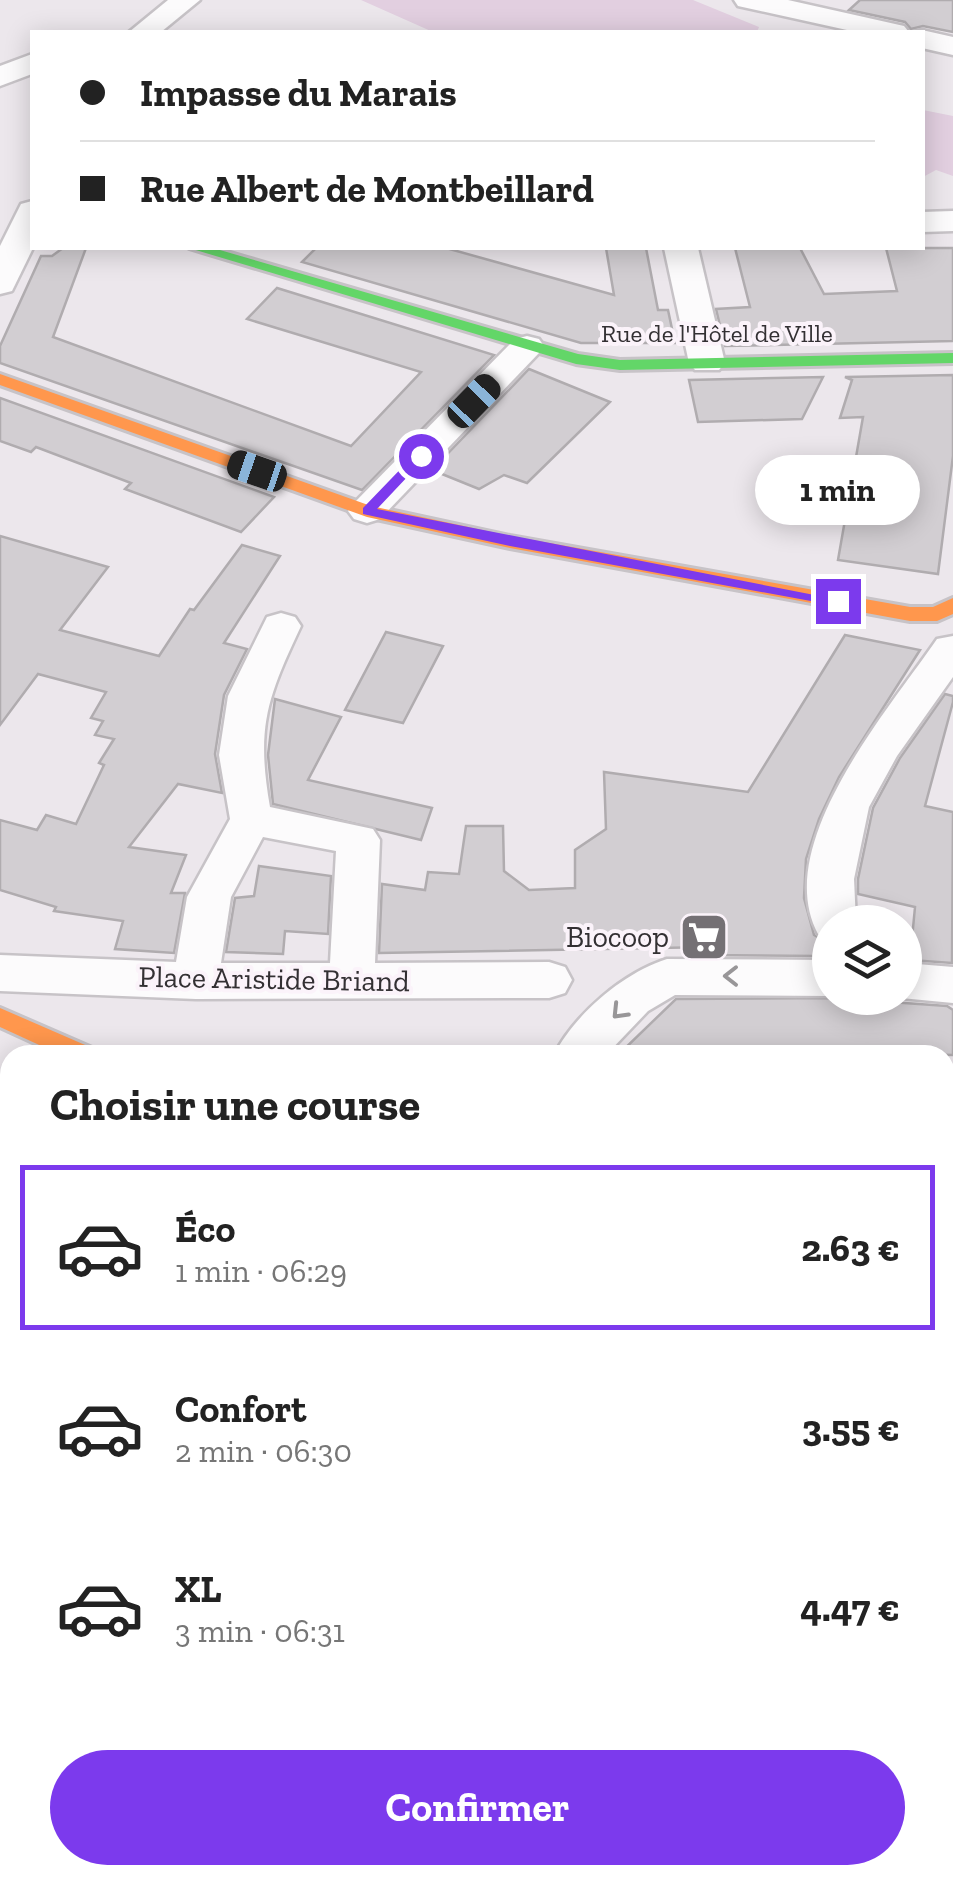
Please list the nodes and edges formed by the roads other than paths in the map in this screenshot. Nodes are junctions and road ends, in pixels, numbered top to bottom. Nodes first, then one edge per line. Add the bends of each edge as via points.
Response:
1 (186, 0) edge
2 (748, 0) edge
3 (145, 30) edge
4 (885, 30) edge
5 (925, 40) edge
6 (953, 46) edge
7 (30, 64) edge
8 (0, 77) edge
9 (30, 216) edge
10 (925, 222) edge
11 (953, 222) edge
12 (204, 250) edge
13 (682, 250) edge
14 (0, 284) edge
15 (527, 346) junction
16 (953, 358) edge
17 (707, 363) junction
18 (0, 378) edge
19 (368, 511) junction
20 (947, 623) edge
21 (281, 626) dead end
22 (251, 819) junction
23 (833, 905) edge
24 (0, 973) edge
25 (812, 978) edge
26 (549, 980) dead end
27 (196, 981) junction
28 (352, 982) junction
29 (922, 982) edge
30 (953, 985) edge
31 (0, 1017) edge
32 (62, 1045) edge
33 (587, 1045) edge

1 - 3 street
2 - 4 street
5 - 6 street
7 - 8 street
9 - 14 street
10 - 11 street
12 - 15 street, Rue de l'Hôtel de Ville
13 - 17 street
15 - 17 street, Rue de l'Hôtel de Ville via 620,366
15 - 19 street
16 - 17 street, Rue de l'Hôtel de Ville
18 - 19 street
19 - 20 street
20 - 23 street via 854,787 832,857
21 - 22 street via 248,696 240,756
22 - 27 street via 209,897
22 - 28 street via 358,840
24 - 27 street, Place Aristide Briand
25 -> 33 street via 667,977 645,986
26 - 28 street, Place Aristide Briand
27 - 28 street, Place Aristide Briand
29 - 30 street
31 - 32 street

